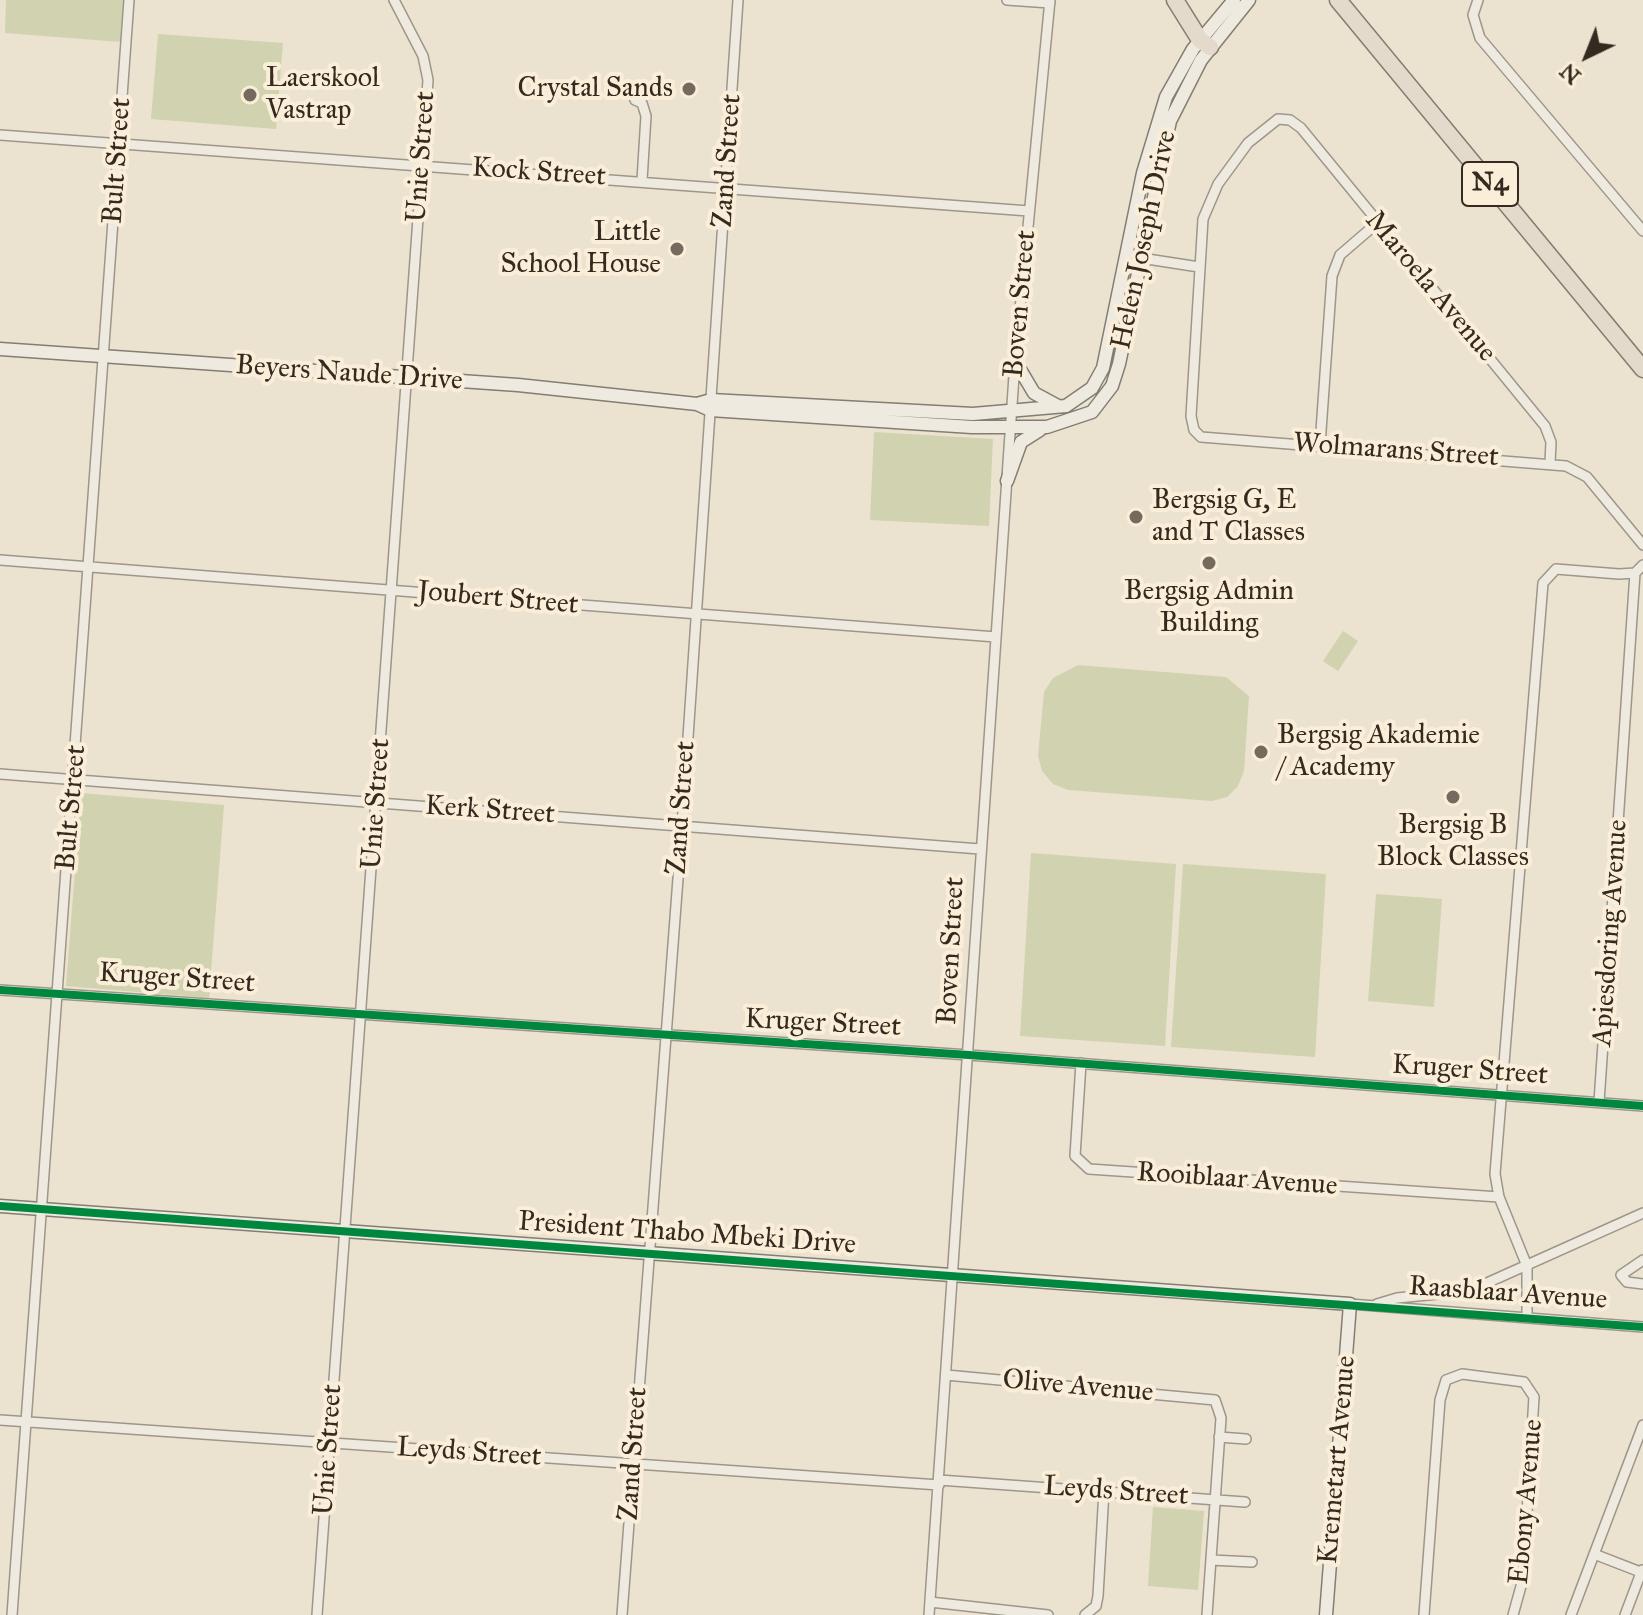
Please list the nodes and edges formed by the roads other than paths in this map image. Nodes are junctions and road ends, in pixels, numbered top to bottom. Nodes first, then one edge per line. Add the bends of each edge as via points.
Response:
1 (129, 0) edge
2 (394, 0) edge
3 (738, 0) edge
4 (1007, 0) edge
5 (1175, 0) edge
6 (1234, 0) edge
7 (1249, 0) edge
8 (1338, 0) edge
9 (1050, 2) edge
10 (1476, 3) edge
11 (1205, 43) junction
12 (635, 100) dead end
13 (0, 135) edge
14 (118, 143) junction
15 (422, 164) junction
16 (642, 180) junction
17 (727, 187) junction
18 (1029, 211) junction
19 (1376, 224) junction
20 (1643, 231) edge
21 (1141, 258) junction
22 (1199, 267) junction
23 (1126, 269) junction
24 (0, 349) edge
25 (105, 358) junction
26 (1015, 361) junction
27 (1643, 369) edge
28 (405, 378) junction
29 (711, 405) junction
30 (1060, 407) junction
31 (1012, 412) junction
32 (1011, 426) junction
33 (1047, 427) junction
34 (1320, 445) junction
35 (1550, 463) junction
36 (1007, 481) junction
37 (1643, 545) edge
38 (0, 560) edge
39 (1643, 565) edge
40 (90, 566) junction
41 (1635, 573) junction
42 (393, 590) junction
43 (695, 615) junction
44 (996, 637) junction
45 (0, 774) edge
46 (75, 779) junction
47 (377, 803) junction
48 (682, 826) junction
49 (980, 849) junction
50 (0, 990) edge
51 (57, 992) junction
52 (361, 1015) junction
53 (664, 1037) junction
54 (969, 1055) junction
55 (1081, 1063) junction
56 (1502, 1095) junction
57 (1599, 1102) junction
58 (1643, 1106) edge
59 (1499, 1197) junction
60 (0, 1206) edge
61 (40, 1209) junction
62 (1643, 1213) edge
63 (347, 1232) junction
64 (650, 1253) junction
65 (1643, 1260) edge
66 (1527, 1266) junction
67 (954, 1275) junction
68 (1643, 1284) edge
69 (1350, 1304) junction
70 (1370, 1306) junction
71 (1527, 1318) junction
72 (1643, 1327) edge
73 (946, 1375) junction
74 (0, 1420) edge
75 (27, 1422) junction
76 (1643, 1425) edge
77 (1219, 1437) junction
78 (1246, 1439) dead end
79 (330, 1443) junction
80 (632, 1465) junction
81 (939, 1482) junction
82 (1104, 1490) junction
83 (1215, 1500) junction
84 (1245, 1502) dead end
85 (1594, 1554) junction
86 (1211, 1560) junction
87 (1252, 1562) dead end
88 (1642, 1571) edge
89 (930, 1602) junction
90 (12, 1615) edge
91 (317, 1615) edge
92 (622, 1615) edge
93 (929, 1615) edge
94 (1048, 1615) edge
95 (1085, 1615) edge
96 (1207, 1615) edge
97 (1326, 1615) edge
98 (1424, 1615) edge
99 (1513, 1615) edge
100 (1571, 1615) edge
101 (1625, 1615) edge

1 - 14 street, Bult Street
2 - 15 street, Unie Street via 426,64
3 - 17 street, Zand Street
4 - 9 street
5 - 11 highway
6 - 11 street, Helen Joseph Drive
7 - 11 street, Helen Joseph Drive
8 - 27 highway, N4
9 - 18 street, Boven Street
10 - 20 street via 1474,26 1480,38
11 - 21 street, Helen Joseph Drive via 1170,121
11 - 23 street, Helen Joseph Drive via 1178,74 1157,119
12 - 16 street via 642,103 646,116
13 - 14 street, Kock Street
14 - 15 street, Kock Street
14 - 25 street, Bult Street
15 - 16 street, Kock Street
15 - 28 street, Unie Street
16 - 17 street, Kock Street
17 - 18 street, Kock Street
17 - 29 street, Zand Street
18 - 26 street, Boven Street
19 - 22 street, Maroela Avenue via 1312,140 1290,120 1278,119 1233,161 1218,184 1203,219
19 - 34 street via 1340,255 1332,276
19 - 35 street, Maroela Avenue via 1545,426
21 - 22 street
21 - 23 street
21 - 33 street, Helen Joseph Drive via 1112,386 1092,412
22 - 34 street, Wolmarans Street via 1194,430 1201,437
23 - 30 street, Helen Joseph Drive via 1103,368 1085,394
24 - 25 street, Beyers Naude Drive
25 - 28 street, Beyers Naude Drive
25 - 40 street, Bult Street
26 - 30 street via 1034,393
26 - 31 street, Boven Street
28 - 29 street, Beyers Naude Drive
28 - 42 street, Unie Street
29 - 31 street, Beyers Naude Drive
29 - 32 street, Beyers Naude Drive via 906,425
29 - 43 street, Zand Street
30 - 31 street, Helen Joseph Drive
31 - 32 street, Boven Street
32 - 33 street, Helen Joseph Drive
32 - 36 street, Boven Street
33 - 36 street via 1021,442
34 - 35 street, Wolmarans Street
35 - 37 street, Wolmarans Street via 1587,477
36 - 44 street, Boven Street
38 - 40 street, Joubert Street
39 - 41 street
40 - 42 street, Joubert Street
40 - 46 street, Bult Street
41 - 56 street, Raasblaar Avenue via 1556,569 1545,576
41 - 57 street, Apiesdoring Avenue
42 - 43 street, Joubert Street
42 - 47 street, Unie Street
43 - 44 street, Joubert Street
43 - 48 street, Zand Street
44 - 49 street, Boven Street
45 - 46 street, Kerk Street
46 - 47 street, Kerk Street
46 - 51 street, Bult Street
47 - 48 street, Kerk Street
47 - 52 street, Unie Street
48 - 49 street, Kerk Street
48 - 53 street, Zand Street
49 - 54 street, Boven Street
50 - 51 street, Kruger Street
51 - 52 street, Kruger Street
51 - 61 street, Bult Street
52 - 53 street, Kruger Street
52 - 63 street, Unie Street
53 - 54 street, Kruger Street
53 - 64 street, Zand Street
54 - 55 street, Kruger Street
54 - 67 street, Boven Street
55 - 56 street, Kruger Street
55 - 59 street, Rooiblaar Avenue via 1075,1156 1089,1169
56 - 57 street, Kruger Street
56 - 59 street, Raasblaar Avenue via 1495,1174
57 - 58 street, Kruger Street
59 - 66 street, Raasblaar Avenue
60 - 61 street, President Thabo Mbeki Drive
61 - 63 street, President Thabo Mbeki Drive
61 - 75 street, Bult Street
62 - 66 street, President Thabo Mbeki Drive
63 - 64 street, President Thabo Mbeki Drive
63 - 79 street, Unie Street
64 - 67 street, President Thabo Mbeki Drive
64 - 80 street, Zand Street
65 - 68 street via 1621,1275 1627,1282
66 - 70 street, President Thabo Mbeki Drive via 1469,1291
66 - 71 street, Raasblaar Avenue
67 - 69 street, President Thabo Mbeki Drive
67 - 73 street, Boven Street
69 - 70 street, President Thabo Mbeki Drive
69 - 97 street, Kremetart Avenue
70 - 71 street, Raasblaar Avenue
71 - 72 street, Raasblaar Avenue
73 - 77 street, Olive Avenue via 1210,1398 1220,1411
73 - 81 street, Boven Street
74 - 75 street, Leyds Street
75 - 79 street, Leyds Street
75 - 90 street, Bult Street
76 - 85 street
77 - 78 street
77 - 83 street
79 - 80 street, Leyds Street
79 - 91 street, Unie Street
80 - 81 street, Leyds Street
80 - 92 street, Zand Street
81 - 82 street, Leyds Street
81 - 89 street, Boven Street
82 - 83 street, Leyds Street
82 - 95 street via 1098,1596
83 - 84 street, Leyds Street
83 - 86 street
85 - 88 street
85 - 100 street
86 - 87 street
86 - 96 street
88 - 101 street
89 - 93 street, Boven Street
89 - 94 street
98 - 99 street, Ebony Avenue via 1442,1384 1462,1374 1514,1379 1528,1384 1534,1397 1523,1579

